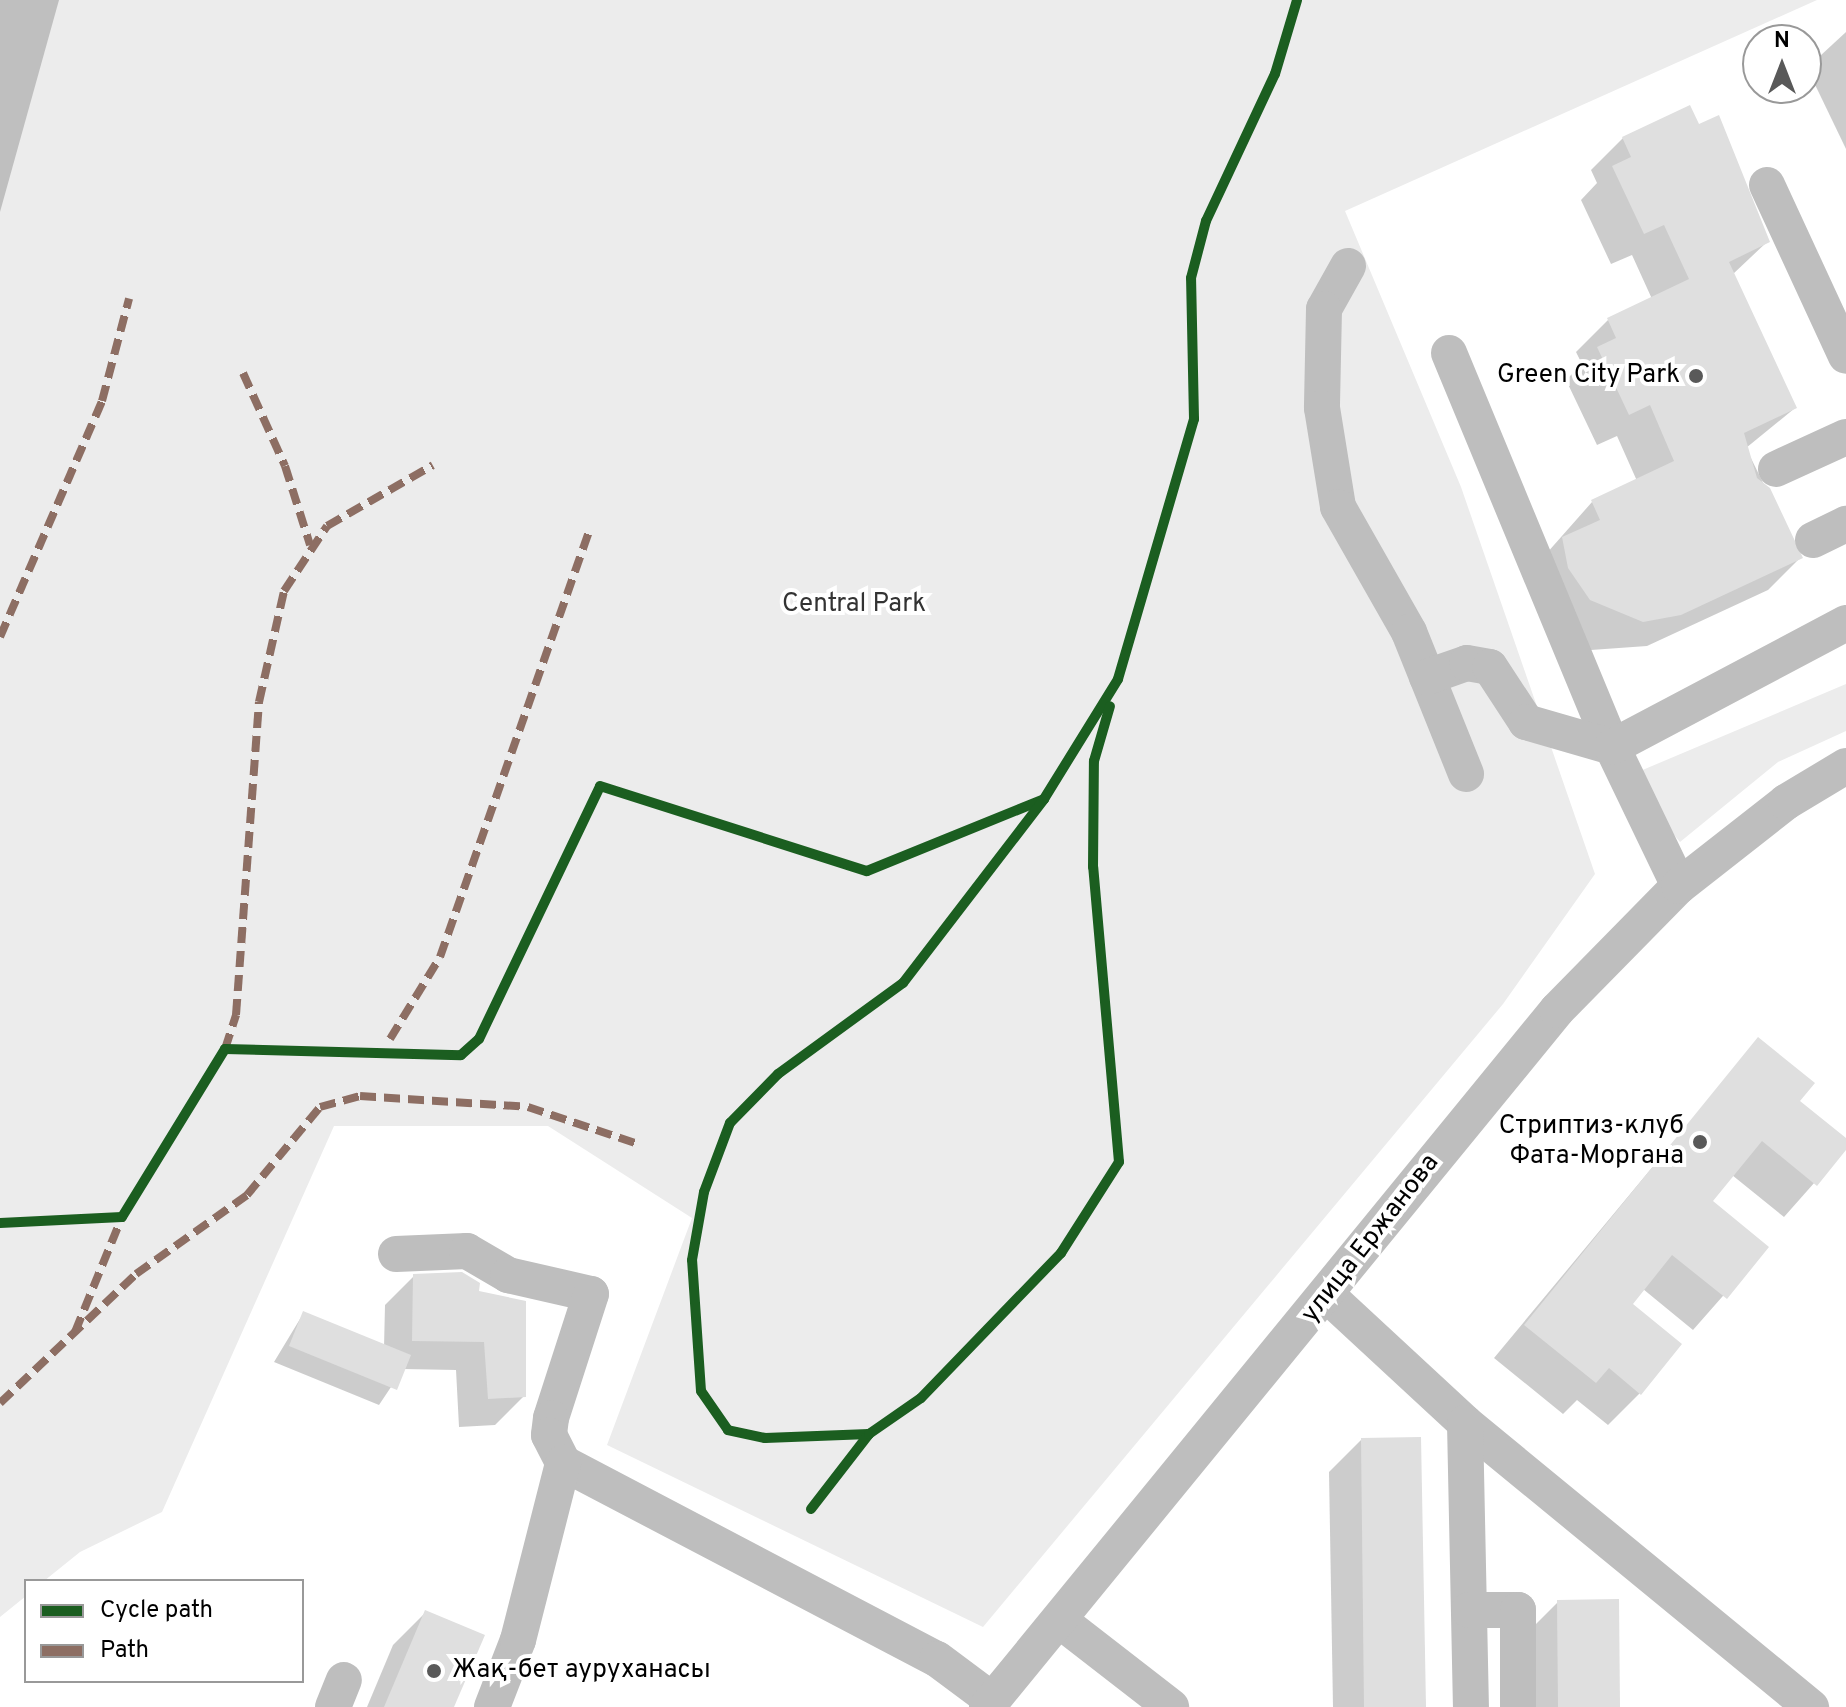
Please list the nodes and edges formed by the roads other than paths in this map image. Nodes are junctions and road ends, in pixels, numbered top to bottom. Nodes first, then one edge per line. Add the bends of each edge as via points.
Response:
1 (1767, 185) dead end
2 (1348, 266) dead end
3 (1449, 353) dead end
4 (1846, 356) edge
5 (1846, 437) edge
6 (1776, 469) dead end
7 (1846, 524) edge
8 (1813, 540) dead end
9 (1846, 623) edge
10 (1427, 677) junction
11 (1612, 747) junction
12 (1846, 766) edge
13 (1466, 774) dead end
14 (1679, 886) junction
15 (396, 1254) dead end
16 (1328, 1296) junction
17 (1465, 1423) junction
18 (563, 1463) junction
19 (1469, 1610) junction
20 (1059, 1620) junction
21 (990, 1704) edge
22 (492, 1707) edge
23 (1171, 1707) edge
24 (1471, 1707) edge
25 (1518, 1707) edge
26 (1811, 1707) edge

1 - 4 street
2 - 10 street via 1324,309 1322,408 1338,507
3 - 11 street
5 - 6 street
7 - 8 street
9 - 11 street
10 - 11 street via 1467,663 1490,667 1526,722
10 - 13 street
11 - 14 street
12 - 14 street, улица Ержанова via 1786,802
14 - 16 street, улица Ержанова via 1557,1010
15 - 18 street via 467,1251 508,1275 591,1294 551,1418 549,1435
16 - 17 street
16 - 20 street, улица Ержанова
17 - 19 street
17 - 26 street
18 - 21 street via 937,1659
18 - 22 street via 518,1640
19 - 24 street
19 - 25 street via 1518,1610
20 - 21 street, улица Ержанова
20 - 23 street

